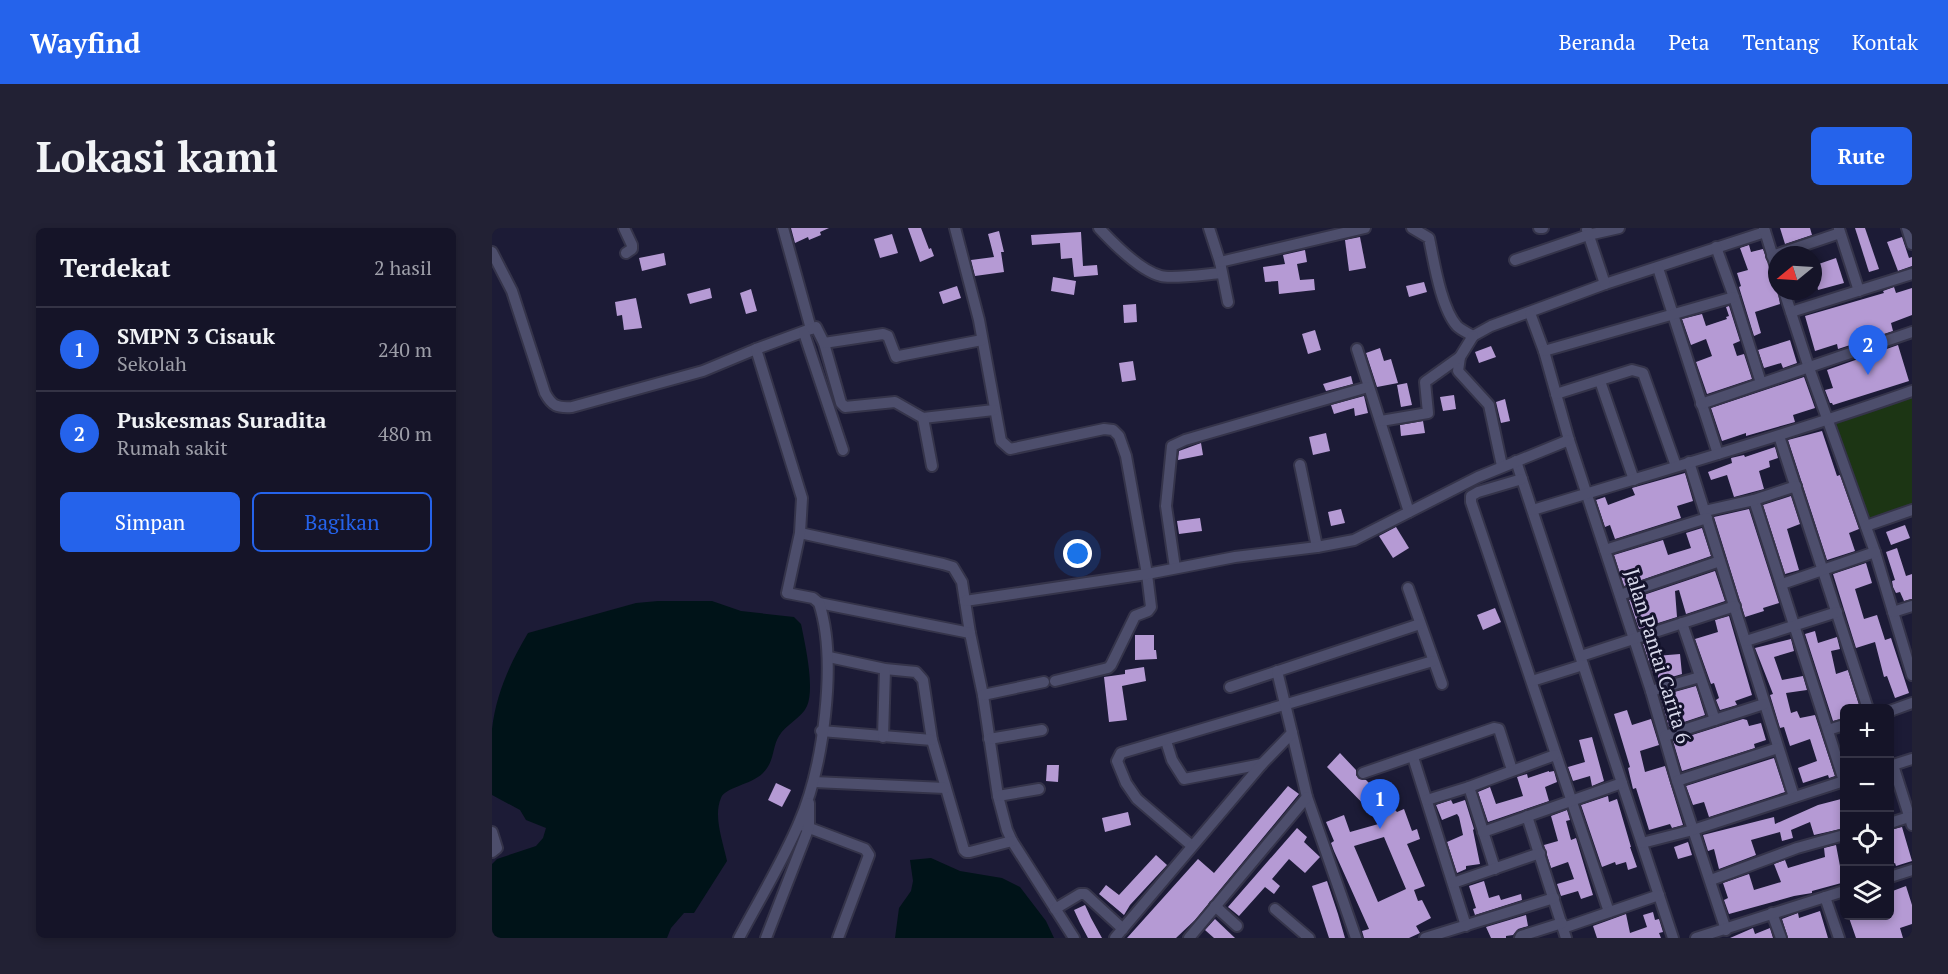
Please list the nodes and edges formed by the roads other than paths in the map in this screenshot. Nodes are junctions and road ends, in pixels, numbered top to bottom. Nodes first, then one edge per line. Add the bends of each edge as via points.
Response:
1 (624, 228) edge
2 (783, 228) edge
3 (955, 228) edge
4 (1099, 228) edge
5 (1209, 228) edge
6 (1365, 228) edge
7 (1412, 228) edge
8 (1619, 228) edge
9 (1907, 228) edge
10 (1764, 230) edge
11 (1839, 230) edge
12 (1587, 231) edge
13 (1430, 233) edge
14 (1912, 244) edge
15 (1769, 246) edge
16 (1798, 246) edge
17 (1716, 247) junction
18 (492, 252) edge
19 (626, 253) dead end
20 (1515, 260) dead end
21 (1221, 268) junction
22 (1658, 268) junction
23 (1912, 274) edge
24 (1605, 284) junction
25 (1859, 291) junction
26 (1734, 297) junction
27 (1787, 300) edge
28 (1228, 302) dead end
29 (1791, 312) junction
30 (1530, 313) junction
31 (1674, 315) junction
32 (808, 331) junction
33 (1912, 332) edge
34 (1473, 336) junction
35 (982, 340) junction
36 (824, 343) junction
37 (756, 349) junction
38 (1357, 349) dead end
39 (1544, 351) junction
40 (1460, 357) junction
41 (1809, 368) junction
42 (1600, 381) junction
43 (1761, 383) junction
44 (1368, 387) junction
45 (1912, 391) edge
46 (1556, 394) junction
47 (1701, 404) junction
48 (994, 410) junction
49 (922, 417) junction
50 (1828, 420) junction
51 (1381, 421) junction
52 (1779, 436) junction
53 (1569, 440) junction
54 (843, 450) dead end
55 (1718, 454) junction
56 (1516, 461) junction
57 (1689, 462) junction
58 (1300, 465) dead end
59 (932, 466) dead end
60 (1502, 466) junction
61 (1676, 466) junction
62 (1522, 479) junction
63 (1634, 480) junction
64 (1796, 486) junction
65 (1588, 494) junction
66 (1754, 500) junction
67 (1533, 510) junction
68 (1912, 510) edge
69 (1408, 512) junction
70 (1706, 515) junction
71 (1866, 526) junction
72 (800, 533) junction
73 (1317, 547) junction
74 (1605, 550) junction
75 (1875, 552) junction
76 (1720, 561) junction
77 (1175, 568) junction
78 (1821, 570) junction
79 (1148, 574) junction
80 (1782, 584) junction
81 (1408, 588) dead end
82 (1620, 595) junction
83 (965, 601) junction
84 (819, 603) junction
85 (1735, 606) junction
86 (1912, 606) edge
87 (1837, 612) junction
88 (1893, 612) junction
89 (1420, 624) junction
90 (1682, 624) junction
91 (1795, 625) junction
92 (970, 633) junction
93 (1634, 638) junction
94 (1746, 641) junction
95 (1909, 654) edge
96 (829, 657) junction
97 (1582, 660) junction
98 (1433, 661) junction
99 (885, 669) junction
100 (1277, 672) junction
101 (1912, 675) edge
102 (1700, 676) junction
103 (1532, 681) junction
104 (1442, 684) dead end
105 (1230, 687) dead end
106 (1651, 691) junction
107 (983, 695) junction
108 (1912, 703) edge
109 (1764, 704) junction
110 (1867, 704) edge
111 (1285, 705) junction
112 (1894, 710) edge
113 (1715, 720) junction
114 (1840, 726) edge
115 (1041, 730) dead end
116 (1828, 730) junction
117 (821, 731) junction
118 (1292, 733) junction
119 (1665, 736) junction
120 (883, 737) junction
121 (989, 739) junction
122 (932, 740) junction
123 (1166, 741) junction
124 (1778, 748) junction
125 (1555, 754) junction
126 (1413, 757) junction
127 (1912, 759) edge
128 (1262, 764) junction
129 (1894, 765) edge
130 (1840, 768) edge
131 (1512, 770) junction
132 (1363, 773) dead end
133 (1894, 774) edge
134 (1677, 781) junction
135 (814, 782) junction
136 (1840, 782) edge
137 (1622, 783) junction
138 (1469, 787) junction
139 (945, 788) junction
140 (1039, 789) dead end
141 (998, 796) junction
142 (1307, 797) junction
143 (1794, 797) junction
144 (1427, 800) junction
145 (1572, 800) junction
146 (1527, 816) junction
147 (1911, 821) edge
148 (1894, 823) edge
149 (804, 825) junction
150 (1693, 830) junction
151 (492, 832) edge
152 (1483, 832) junction
153 (1840, 836) edge
154 (1012, 841) junction
155 (1642, 843) junction
156 (1192, 846) junction
157 (492, 852) edge
158 (1540, 853) junction
159 (1495, 869) junction
160 (1912, 870) edge
161 (1894, 876) edge
162 (1711, 880) junction
163 (1453, 883) junction
164 (1840, 893) edge
165 (1659, 895) junction
166 (1826, 897) junction
167 (1554, 898) junction
168 (1215, 906) junction
169 (1055, 909) junction
170 (1275, 909) dead end
171 (1609, 912) junction
172 (1772, 913) junction
173 (1238, 926) dead end
174 (1466, 926) junction
175 (1123, 929) junction
176 (1564, 930) edge
177 (1731, 932) edge
178 (740, 938) edge
179 (766, 938) edge
180 (838, 938) edge
181 (1074, 938) edge
182 (1115, 938) edge
183 (1189, 938) edge
184 (1309, 938) edge
185 (1356, 938) edge
186 (1425, 938) edge
187 (1520, 938) edge
188 (1673, 938) edge
189 (1696, 938) edge
190 (1781, 938) edge
191 (1839, 938) edge

1 - 19 street via 632,245
2 - 32 street
3 - 35 street
4 - 21 street via 1144,268 1161,276
5 - 21 street
6 - 21 street
7 - 13 street
8 - 12 street
9 - 14 street
10 - 15 street
10 - 17 street
11 - 16 street
11 - 25 street
12 - 20 street
12 - 24 street
13 - 34 street via 1449,315 1458,327
17 - 22 street
17 - 26 street
18 - 37 street via 512,291 545,393 551,404 559,408 703,371
21 - 28 street
22 - 24 street
22 - 31 street
23 - 25 street
24 - 30 street
25 - 29 street
26 - 31 street
26 - 43 street
27 - 29 street
29 - 41 street
30 - 34 street
30 - 39 street, Jalan Pantai Carita 6
31 - 39 street
31 - 47 street
32 - 36 street via 816,327
32 - 37 street
32 - 54 street
33 - 41 street
34 - 40 street
35 - 36 street via 899,357 884,334
35 - 48 street
36 - 49 street via 845,407 895,402
37 - 72 street via 802,498
38 - 44 street
39 - 46 street, Jalan Pantai Carita 6
40 - 51 street via 1425,382 1428,413
40 - 60 street via 1458,371 1489,405
41 - 43 street
41 - 50 street
42 - 46 street
42 - 61 street via 1632,370 1643,373
42 - 63 street
43 - 47 street
44 - 51 street
44 - 77 street via 1172,446 1166,506
45 - 50 street
46 - 53 street, Jalan Pantai Carita 6
47 - 55 street
48 - 49 street
48 - 79 street via 1001,441 1010,448 1104,429 1119,436
49 - 59 street
50 - 52 street
50 - 71 street
51 - 69 street
52 - 55 street
52 - 64 street
53 - 56 street
53 - 65 street, Jalan Pantai Carita 6
55 - 57 street
56 - 60 street
56 - 62 street
57 - 61 street
57 - 70 street
58 - 73 street
60 - 69 street
61 - 63 street
62 - 67 street
62 - 103 street via 1478,492 1471,496 1471,502
63 - 65 street
64 - 66 street
64 - 78 street
65 - 67 street
65 - 74 street, Jalan Pantai Carita 6
66 - 70 street
66 - 80 street
67 - 97 street
68 - 71 street
69 - 73 street via 1354,540
70 - 74 street
70 - 76 street
71 - 75 street
72 - 83 street via 952,567 962,582
72 - 84 street via 787,593
73 - 77 street
74 - 82 street, Jalan Pantai Carita 6
75 - 78 street
75 - 88 street
76 - 82 street
76 - 85 street
77 - 79 street
78 - 80 street
78 - 87 street
79 - 83 street
79 - 107 street via 1151,607 1135,616 1108,668
80 - 91 street
81 - 89 street
82 - 93 street, Jalan Pantai Carita 6
83 - 92 street
84 - 92 street
84 - 96 street
85 - 90 street
85 - 94 street
86 - 88 street
87 - 91 street
87 - 110 street
88 - 95 street
89 - 98 street
89 - 100 street
90 - 93 street
90 - 102 street
91 - 94 street
91 - 116 street
92 - 107 street
93 - 97 street
93 - 106 street, Jalan Pantai Carita 6
94 - 109 street
95 - 101 street
96 - 99 street
96 - 117 street
97 - 103 street
97 - 137 street
98 - 104 street
98 - 111 street
99 - 120 street
99 - 122 street via 920,675
100 - 105 street
100 - 111 street
102 - 106 street
102 - 113 street
103 - 125 street
106 - 119 street, Jalan Pantai Carita 6
107 - 121 street
108 - 112 street
109 - 113 street
109 - 124 street
111 - 118 street
111 - 123 street
113 - 119 street
114 - 116 street
115 - 121 street
116 - 130 street
117 - 120 street
117 - 135 street
118 - 128 street
118 - 142 street
119 - 134 street, Jalan Pantai Carita 6
120 - 122 street
121 - 141 street
122 - 139 street
123 - 128 street via 1184,779
123 - 156 street via 1121,753 1118,761 1137,799
124 - 134 street
124 - 143 street
125 - 131 street
125 - 145 street
126 - 131 street via 1494,728 1498,729
126 - 132 street
126 - 144 street
127 - 129 street
128 - 156 street
131 - 138 street
133 - 147 street
134 - 150 street, Jalan Pantai Carita 6
135 - 139 street
135 - 149 street
136 - 143 street
137 - 145 street
137 - 155 street
138 - 144 street
138 - 152 street
139 - 154 street via 966,852
140 - 141 street
141 - 154 street
142 - 168 street
142 - 185 street
143 - 150 street
144 - 163 street
145 - 146 street
145 - 171 street
146 - 152 street
146 - 158 street
147 - 148 street
149 - 178 street
149 - 179 street
149 - 180 street via 865,849 869,855
150 - 155 street
150 - 162 street, Jalan Pantai Carita 6
151 - 157 street via 497,848
152 - 159 street
153 - 162 street
154 - 169 street
155 - 165 street
156 - 175 street
158 - 159 street
158 - 167 street
159 - 163 street
160 - 161 street
162 - 177 street, Jalan Pantai Carita 6
163 - 174 street
164 - 166 street
165 - 171 street
165 - 188 street
166 - 172 street
166 - 191 street
167 - 174 street
167 - 176 street
168 - 173 street
168 - 183 street
169 - 175 street via 1085,894
169 - 181 street
170 - 184 street
171 - 176 street
172 - 177 street
172 - 190 street
174 - 186 street
175 - 182 street
176 - 187 street
177 - 189 street

